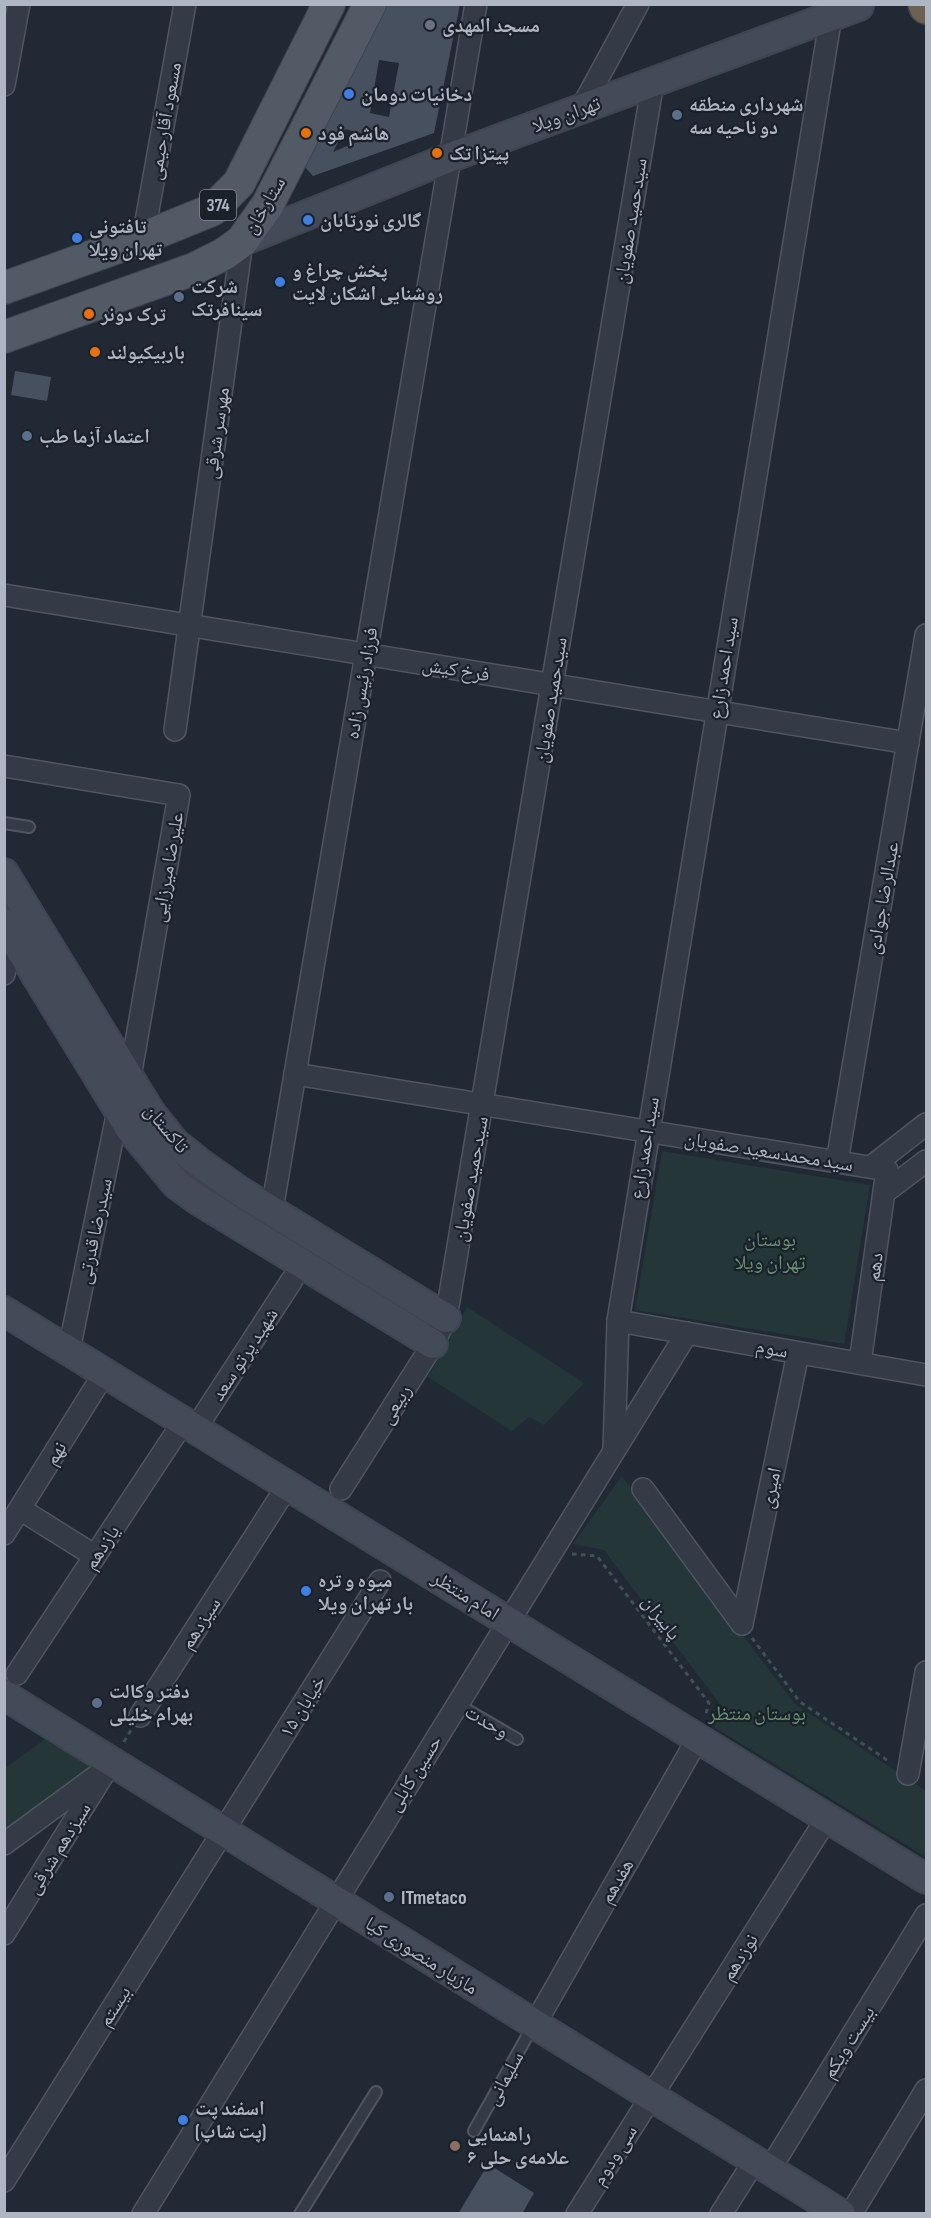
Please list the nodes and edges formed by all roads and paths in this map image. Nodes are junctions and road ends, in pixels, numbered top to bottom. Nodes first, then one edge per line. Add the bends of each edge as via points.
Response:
1 (19, 4) edge
2 (185, 4) edge
3 (370, 4) edge
4 (476, 4) edge
5 (638, 4) edge
6 (861, 5) edge
7 (327, 7) edge
8 (831, 16) junction
9 (653, 82) junction
10 (4, 85) edge
11 (581, 109) junction
12 (451, 157) junction
13 (143, 238) junction
14 (242, 241) junction
15 (4, 288) edge
16 (4, 337) edge
17 (4, 595) edge
18 (189, 625) junction
19 (927, 635) edge
20 (366, 654) junction
21 (552, 684) junction
22 (716, 711) junction
23 (175, 730) dead end
24 (908, 742) junction
25 (4, 766) edge
26 (4, 823) edge
27 (29, 826) dead end
28 (6, 879) edge
29 (8, 928) edge
30 (4, 974) edge
31 (295, 1074) junction
32 (130, 1077) junction
33 (483, 1104) junction
34 (118, 1111) junction
35 (927, 1124) edge
36 (647, 1131) junction
37 (927, 1161) edge
38 (837, 1162) junction
39 (879, 1168) junction
40 (885, 1192) junction
41 (272, 1210) junction
42 (257, 1236) junction
43 (292, 1280) dead end
44 (4, 1311) edge
45 (446, 1318) junction
46 (618, 1321) junction
47 (687, 1333) junction
48 (433, 1344) junction
49 (69, 1350) junction
50 (798, 1353) junction
51 (860, 1364) junction
52 (105, 1372) junction
53 (927, 1375) edge
54 (190, 1424) junction
55 (614, 1449) junction
56 (288, 1485) junction
57 (341, 1489) dead end
58 (643, 1489) dead end
59 (20, 1509) junction
60 (4, 1534) edge
61 (551, 1551) junction
62 (95, 1556) junction
63 (380, 1581) dead end
64 (508, 1621) junction
65 (742, 1624) junction
66 (926, 1679) edge
67 (11, 1685) edge
68 (457, 1704) junction
69 (140, 1716) joint
70 (698, 1738) junction
71 (518, 1739) dead end
72 (110, 1765) junction
73 (908, 1774) joint
74 (827, 1818) junction
75 (223, 1831) junction
76 (4, 1844) edge
77 (927, 1879) edge
78 (335, 1901) junction
79 (927, 1915) edge
80 (4, 1934) edge
81 (535, 2024) junction
82 (927, 2090) edge
83 (376, 2092) dead end
84 (651, 2096) junction
85 (474, 2131) dead end
86 (10, 2158) edge
87 (762, 2165) junction
88 (4, 2181) edge
89 (143, 2214) edge
90 (300, 2214) edge
91 (577, 2214) edge
92 (721, 2214) edge
93 (841, 2214) edge
94 (851, 2214) edge

1 - 10 street
2 - 13 street, مسعود آقارحیمی
3 - 14 main road, ستارخان / 374 via 268,204
4 - 12 street, فرزاد رئیس زاده
5 - 11 street
6 - 8 street, تهران ویلا
7 - 13 main road, ستارخان / 374 via 239,183 212,210
8 - 9 street, تهران ویلا
8 - 22 street, سید احمد زارع
9 - 11 street, تهران ویلا
9 - 21 street, سیدحمید صفویان
11 - 12 street, تهران ویلا
12 - 14 street, تهران ویلا
12 - 20 street, فرزاد رئیس زاده
13 - 15 main road, ستارخان / 374
14 - 16 main road, ستارخان / 374 via 194,269
14 - 18 street, مهرسر شرقی
17 - 18 street, فرخ کیش
18 - 20 street, فرخ کیش
18 - 23 street, مهرسر شرقی
19 - 24 street, عبدالرضا جوادی
20 - 21 street, فرخ کیش
20 - 31 street, فرزاد رئیس زاده
21 - 22 street, فرخ کیش
21 - 33 street, سیدحمید صفویان
22 - 24 street, فرخ کیش
22 - 36 street, سید احمد زارع
24 - 38 street, عبدالرضا جوادی
25 - 32 street, علیرضا میرزایی via 179,795
26 - 27 lane
28 - 32 street, تاکستان
29 - 30 street
29 - 34 street, تاکستان
31 - 33 street, سید محمدسعید صفویان
31 - 41 street, فرزاد رئیس زاده
32 - 41 street, تاکستان via 175,1143
33 - 36 street, سید محمدسعید صفویان
33 - 45 street, سیدحمید صفویان
34 - 42 street, تاکستان via 176,1184
34 - 49 street, سیدرضا قدرتی
35 - 39 street
36 - 38 street, سید محمدسعید صفویان
36 - 46 street, سید احمد زارع
37 - 40 street
38 - 39 street, سید محمدسعید صفویان
39 - 40 street, دهم
40 - 51 street, دهم
41 - 42 street
41 - 45 street, تاکستان
42 - 48 street, تاکستان
43 - 54 street, شهید پرتو سعد
44 - 49 street, امام منتظر
45 - 48 street, ربیعی
46 - 47 street, سوم
46 - 55 street, سید احمد زارع
47 - 50 street, سوم
47 - 55 street, حسین کابلی
48 - 57 street, ربیعی
49 - 52 street, امام منتظر
50 - 51 street, سوم
50 - 65 street, امیری
51 - 53 street, سوم
52 - 54 street, امام منتظر
52 - 59 street, نهم
54 - 56 street, امام منتظر
54 - 62 street, یازدهم
55 - 61 street, حسین کابلی
56 - 64 street, امام منتظر
56 - 69 street, سیزدهم
58 - 65 street
59 - 60 street, نهم
59 - 62 street
61 - 64 street, حسین کابلی
61 - 70 path, پاییزان via 597,1556 709,1703
62 - 67 street, یازدهم
63 - 75 street, خیابان ۱۵
64 - 68 street, حسین کابلی
64 - 70 street, امام منتظر
65 - 73 path via 800,1702
66 - 73 street
67 - 72 street, مازیار منصوری کیا
68 - 71 lane, وحدت
68 - 78 street, حسین کابلی
69 - 72 path
70 - 74 street, امام منتظر
70 - 81 street, هفدهم
72 - 75 street, مازیار منصوری کیا
72 - 76 street
72 - 80 street, سیزدهم شرقی
74 - 77 street, امام منتظر
74 - 84 street, نوزدهم
75 - 78 street, مازیار منصوری کیا
75 - 86 street, بیستم
78 - 81 street, مازیار منصوری کیا
78 - 89 street, حسین کابلی
79 - 87 street, بیست ویکم
81 - 84 street, مازیار منصوری کیا
81 - 85 lane, سلیمانی
82 - 94 street
83 - 90 lane
84 - 87 street, مازیار منصوری کیا
84 - 91 street, سی ودوم
86 - 88 street, بیستم
87 - 92 street, بیست ویکم
87 - 93 street, مازیار منصوری کیا

